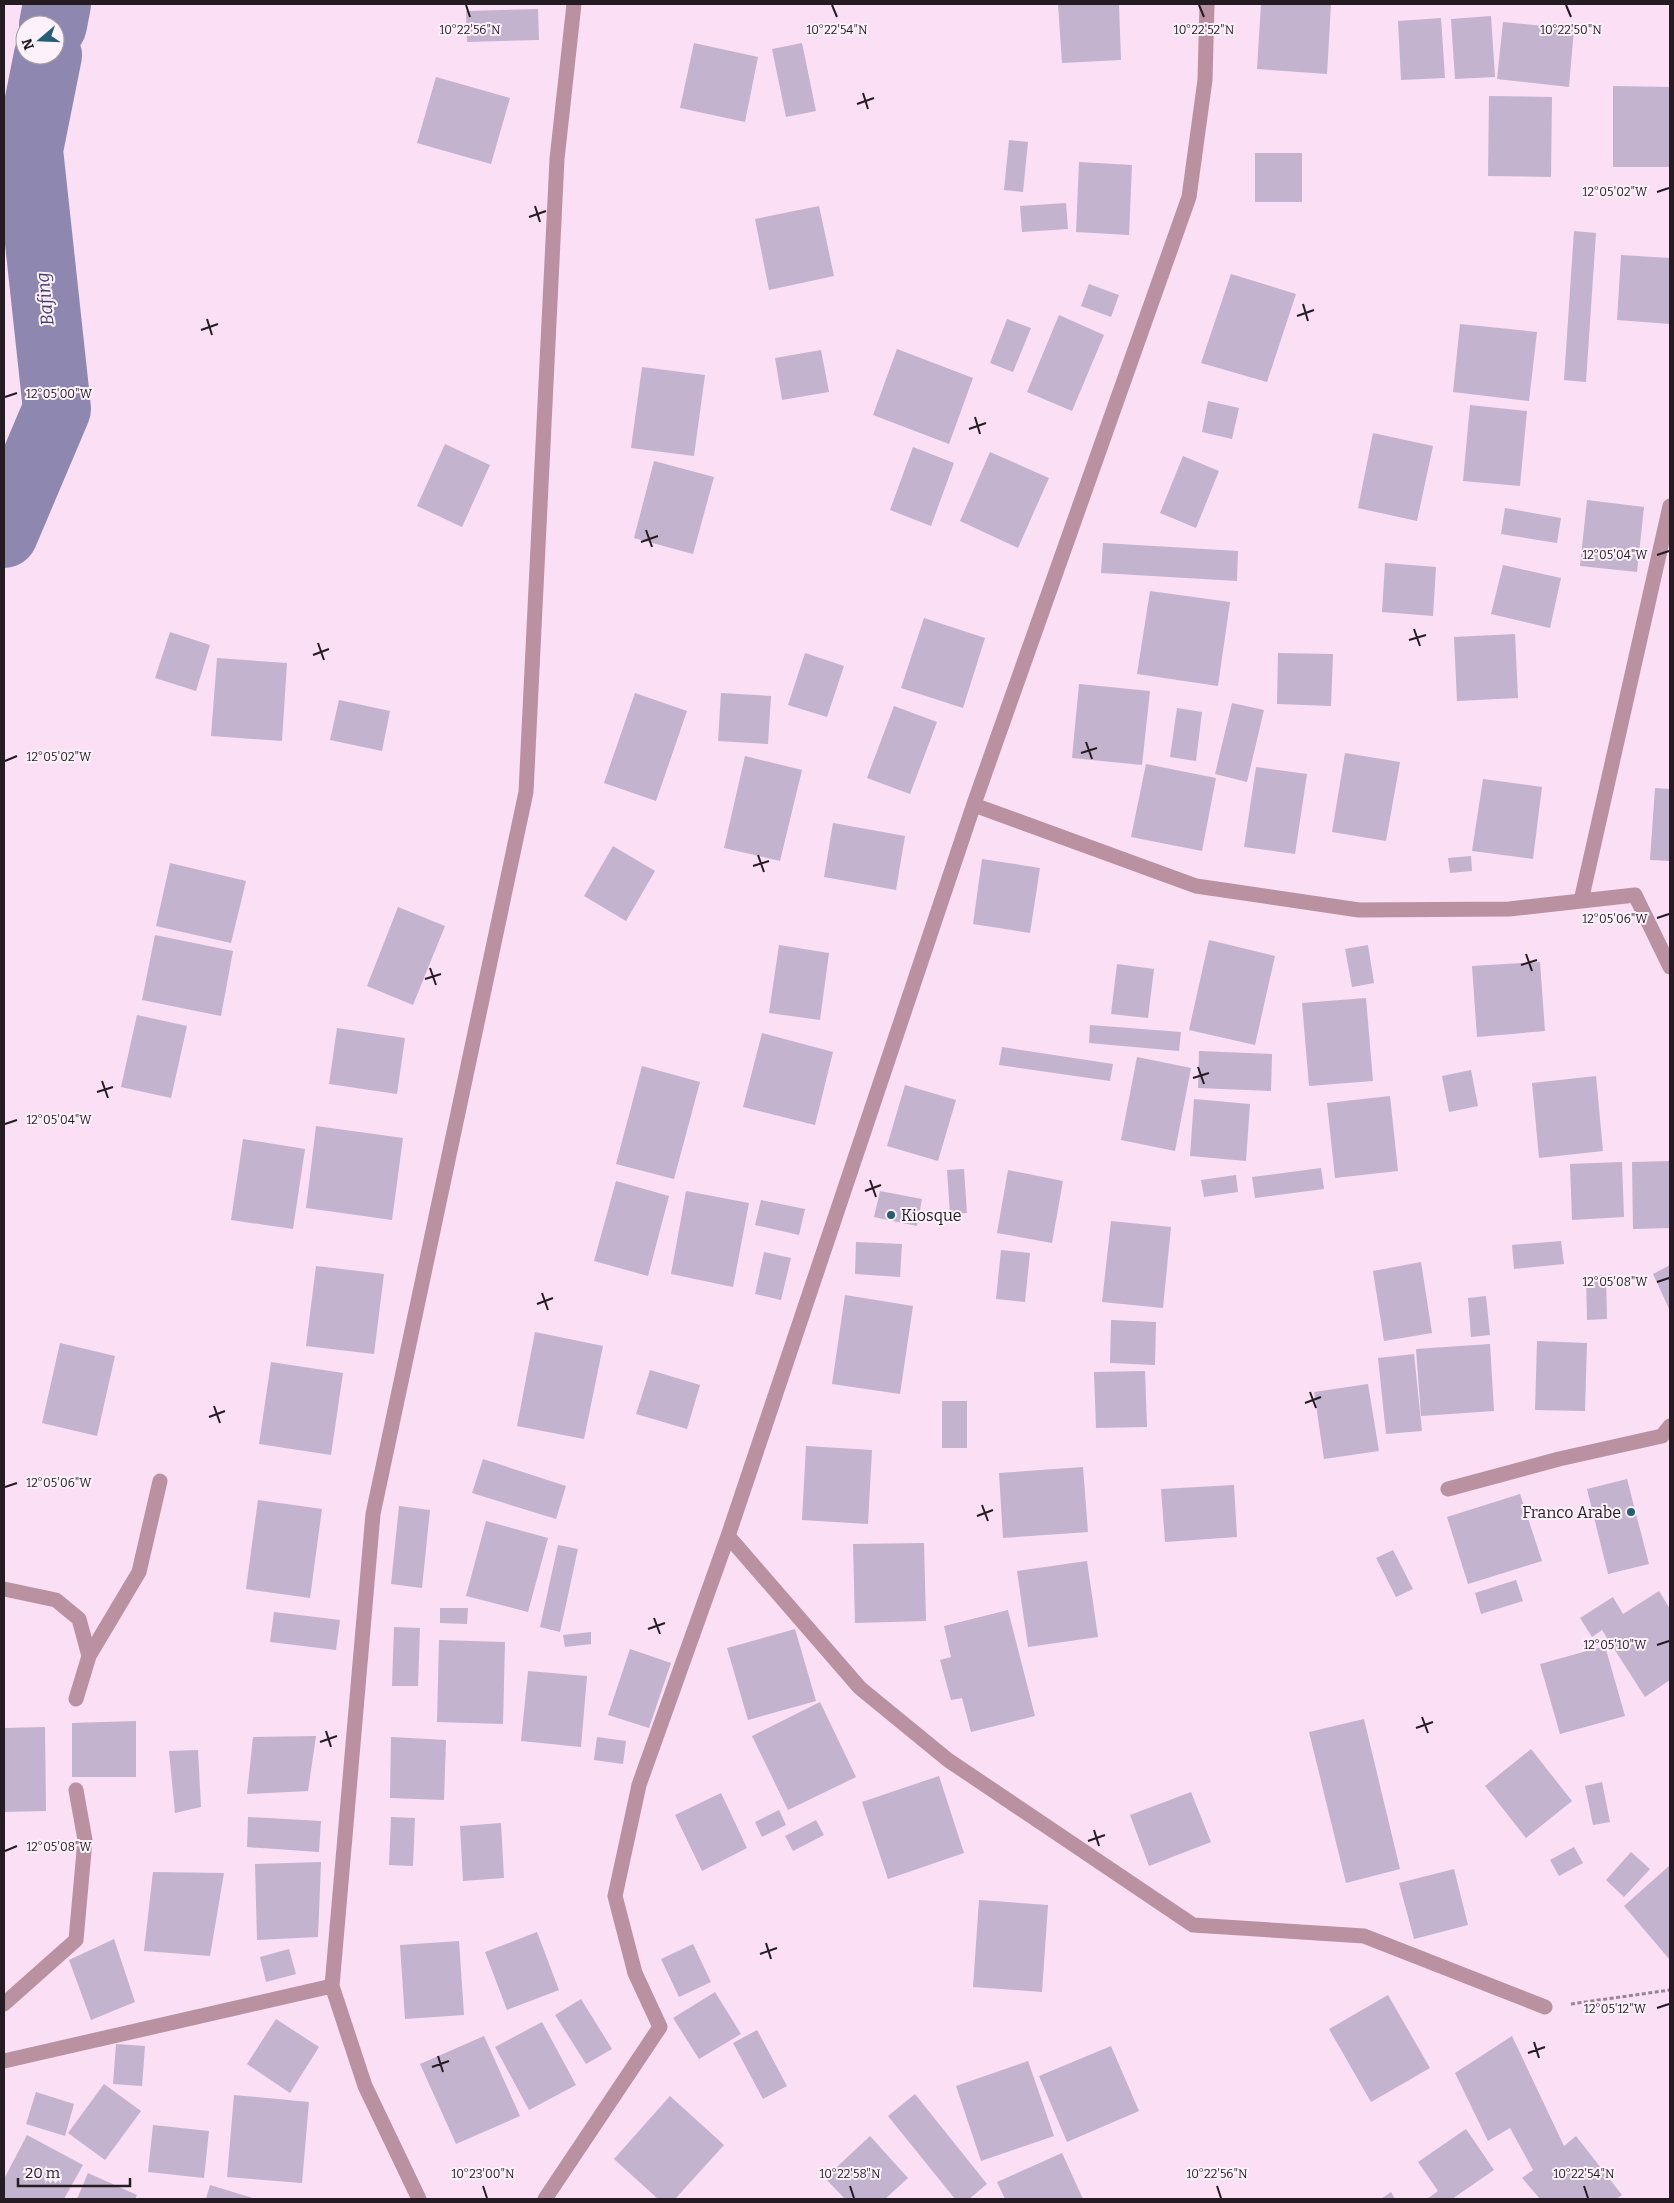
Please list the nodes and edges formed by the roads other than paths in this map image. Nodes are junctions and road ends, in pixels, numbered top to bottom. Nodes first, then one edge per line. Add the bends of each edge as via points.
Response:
1 (574, 4) edge
2 (1207, 4) edge
3 (1670, 506) edge
4 (974, 805) junction
5 (1582, 901) junction
6 (1670, 967) edge
7 (1670, 1426) edge
8 (160, 1481) dead end
9 (1448, 1489) dead end
10 (728, 1536) junction
11 (4, 1589) edge
12 (89, 1656) junction
13 (76, 1699) dead end
14 (76, 1790) dead end
15 (332, 1986) junction
16 (4, 2004) edge
17 (1545, 2007) road end
18 (4, 2061) edge
19 (419, 2199) edge
20 (544, 2199) edge

1 - 15 street via 557,159 526,792 373,1514
2 - 4 street via 1205,80 1189,197
3 - 5 street
4 - 5 street via 1196,886 1359,910 1509,909
4 - 10 street
5 - 6 street via 1636,895
7 - 9 street via 1662,1436
8 - 12 street via 139,1572
10 - 17 street via 860,1688 948,1760 1193,1925 1364,1936
10 - 20 street via 639,1785 615,1896 635,1973 660,2028
11 - 12 street via 56,1600 79,1619
12 - 13 street
14 - 16 street via 85,1840 76,1940
15 - 18 street
15 - 19 street via 365,2086

